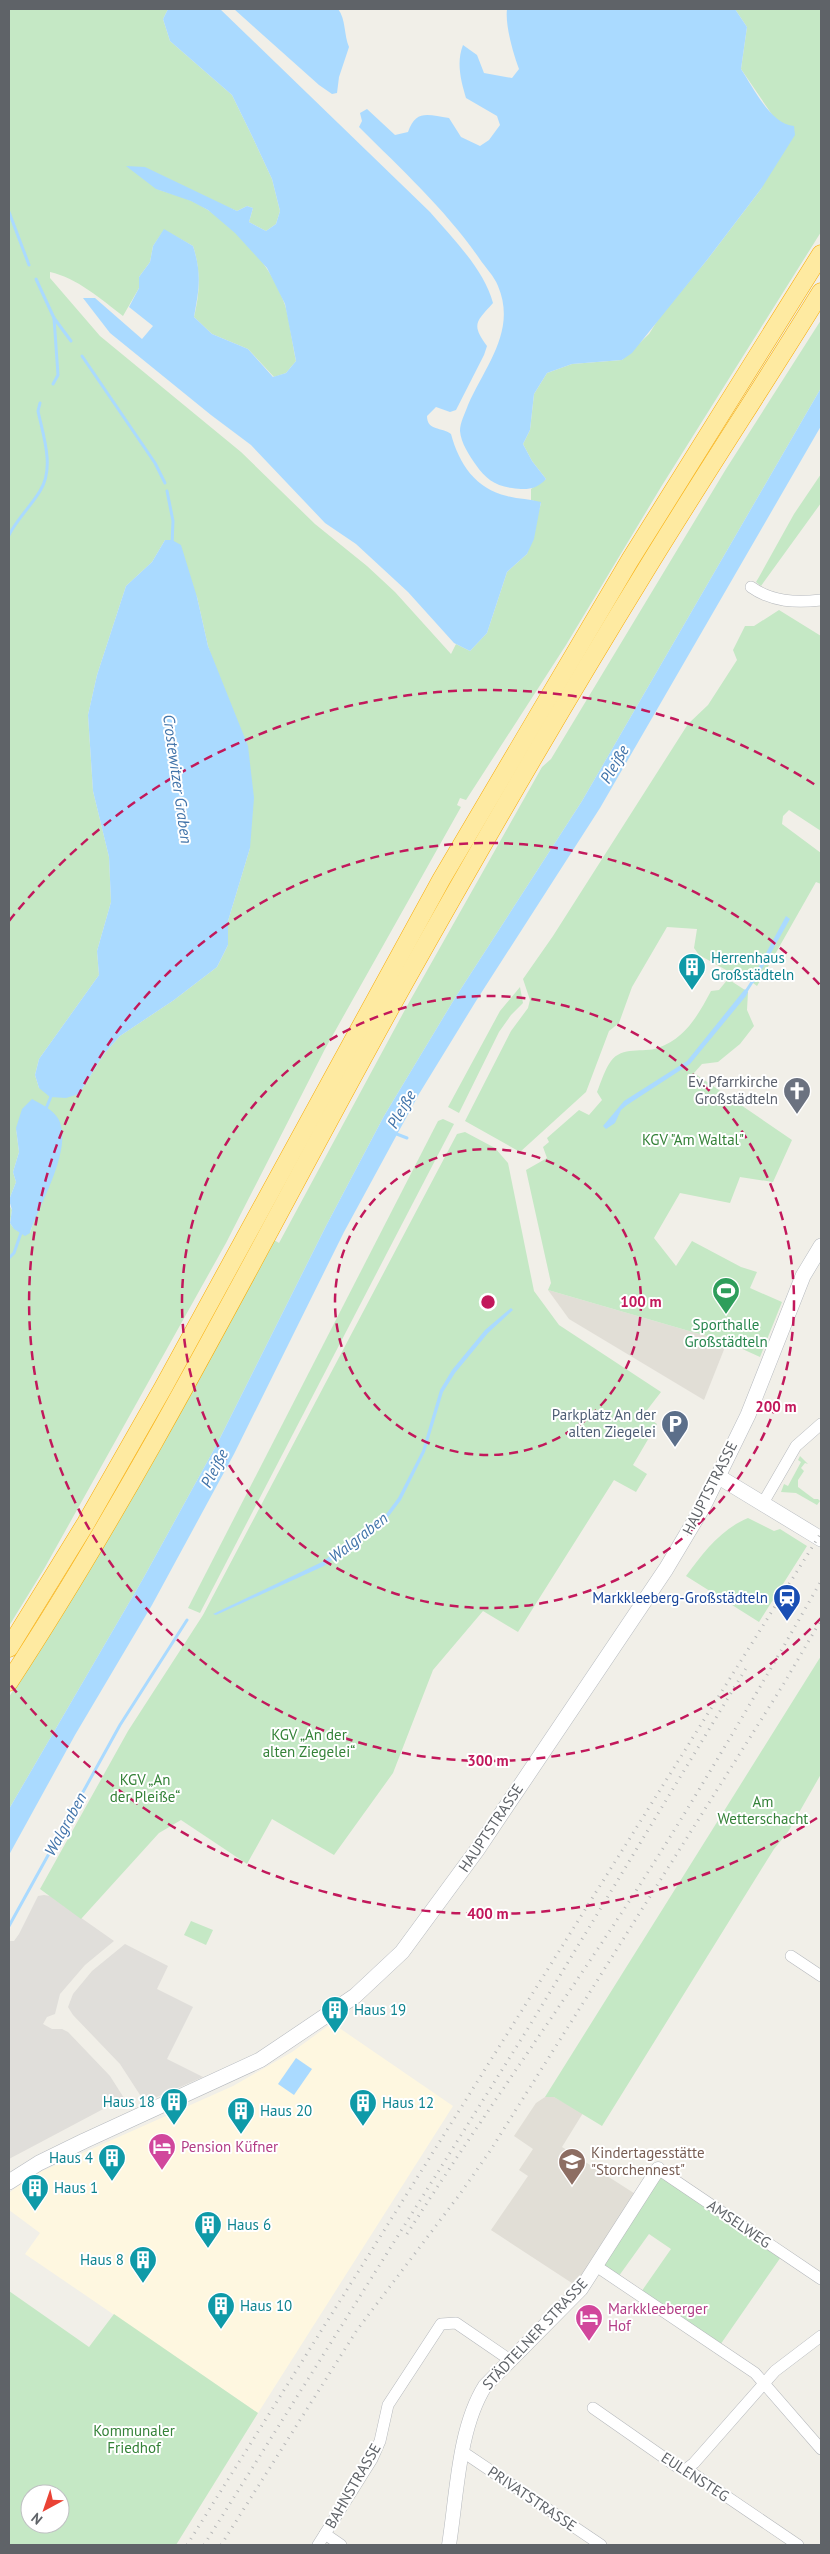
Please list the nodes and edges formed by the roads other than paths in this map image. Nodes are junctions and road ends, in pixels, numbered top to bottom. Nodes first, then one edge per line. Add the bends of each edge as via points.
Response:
1 (821, 254) edge
2 (821, 292) edge
3 (751, 587) dead end
4 (821, 600) edge
5 (821, 1246) edge
6 (821, 1424) edge
7 (719, 1477) junction
8 (763, 1503) junction
9 (821, 1539) edge
10 (9, 1648) edge
11 (9, 1682) edge
12 (791, 1956) dead end
13 (821, 1976) edge
14 (658, 2169) joint
15 (9, 2182) edge
16 (596, 2266) junction
17 (821, 2279) edge
18 (821, 2336) edge
19 (510, 2360) junction
20 (765, 2383) junction
21 (593, 2408) dead end
22 (821, 2449) edge
23 (463, 2452) junction
24 (685, 2470) junction
25 (325, 2534) junction
26 (318, 2545) edge
27 (341, 2545) edge
28 (449, 2545) edge
29 (601, 2545) edge
30 (798, 2545) edge

1 - 10 highway via 630,560 460,847 163,1388 86,1523
2 - 11 highway via 644,574 516,790 398,994 179,1396 71,1585
3 - 4 street via 789,602
5 - 7 main road, HAUPTSTRASSE via 803,1276 748,1415
6 - 8 street via 796,1446
7 - 8 main road
7 - 15 main road, HAUPTSTRASSE via 666,1568 477,1850 402,1952 355,1996 260,2060 84,2140
8 - 9 main road
12 - 13 street
14 - 16 street, STÄDTELNER STRASSE
14 - 17 street, AMSELWEG
16 - 19 street, STÄDTELNER STRASSE via 572,2299
16 - 20 street via 755,2373
18 - 20 street via 790,2357
19 - 23 street, STÄDTELNER STRASSE via 485,2386 476,2401
19 - 25 street, BAHNSTRASSE via 456,2323 441,2324 388,2404 380,2441 372,2459
20 - 22 street
20 - 24 street
21 - 24 street, EULENSTEG
23 - 28 street, STÄDTELNER STRASSE
23 - 29 street, PRIVATSTRASSE
24 - 30 street, EULENSTEG
25 - 26 street, BAHNSTRASSE
25 - 27 street, BAHNSTRASSE

